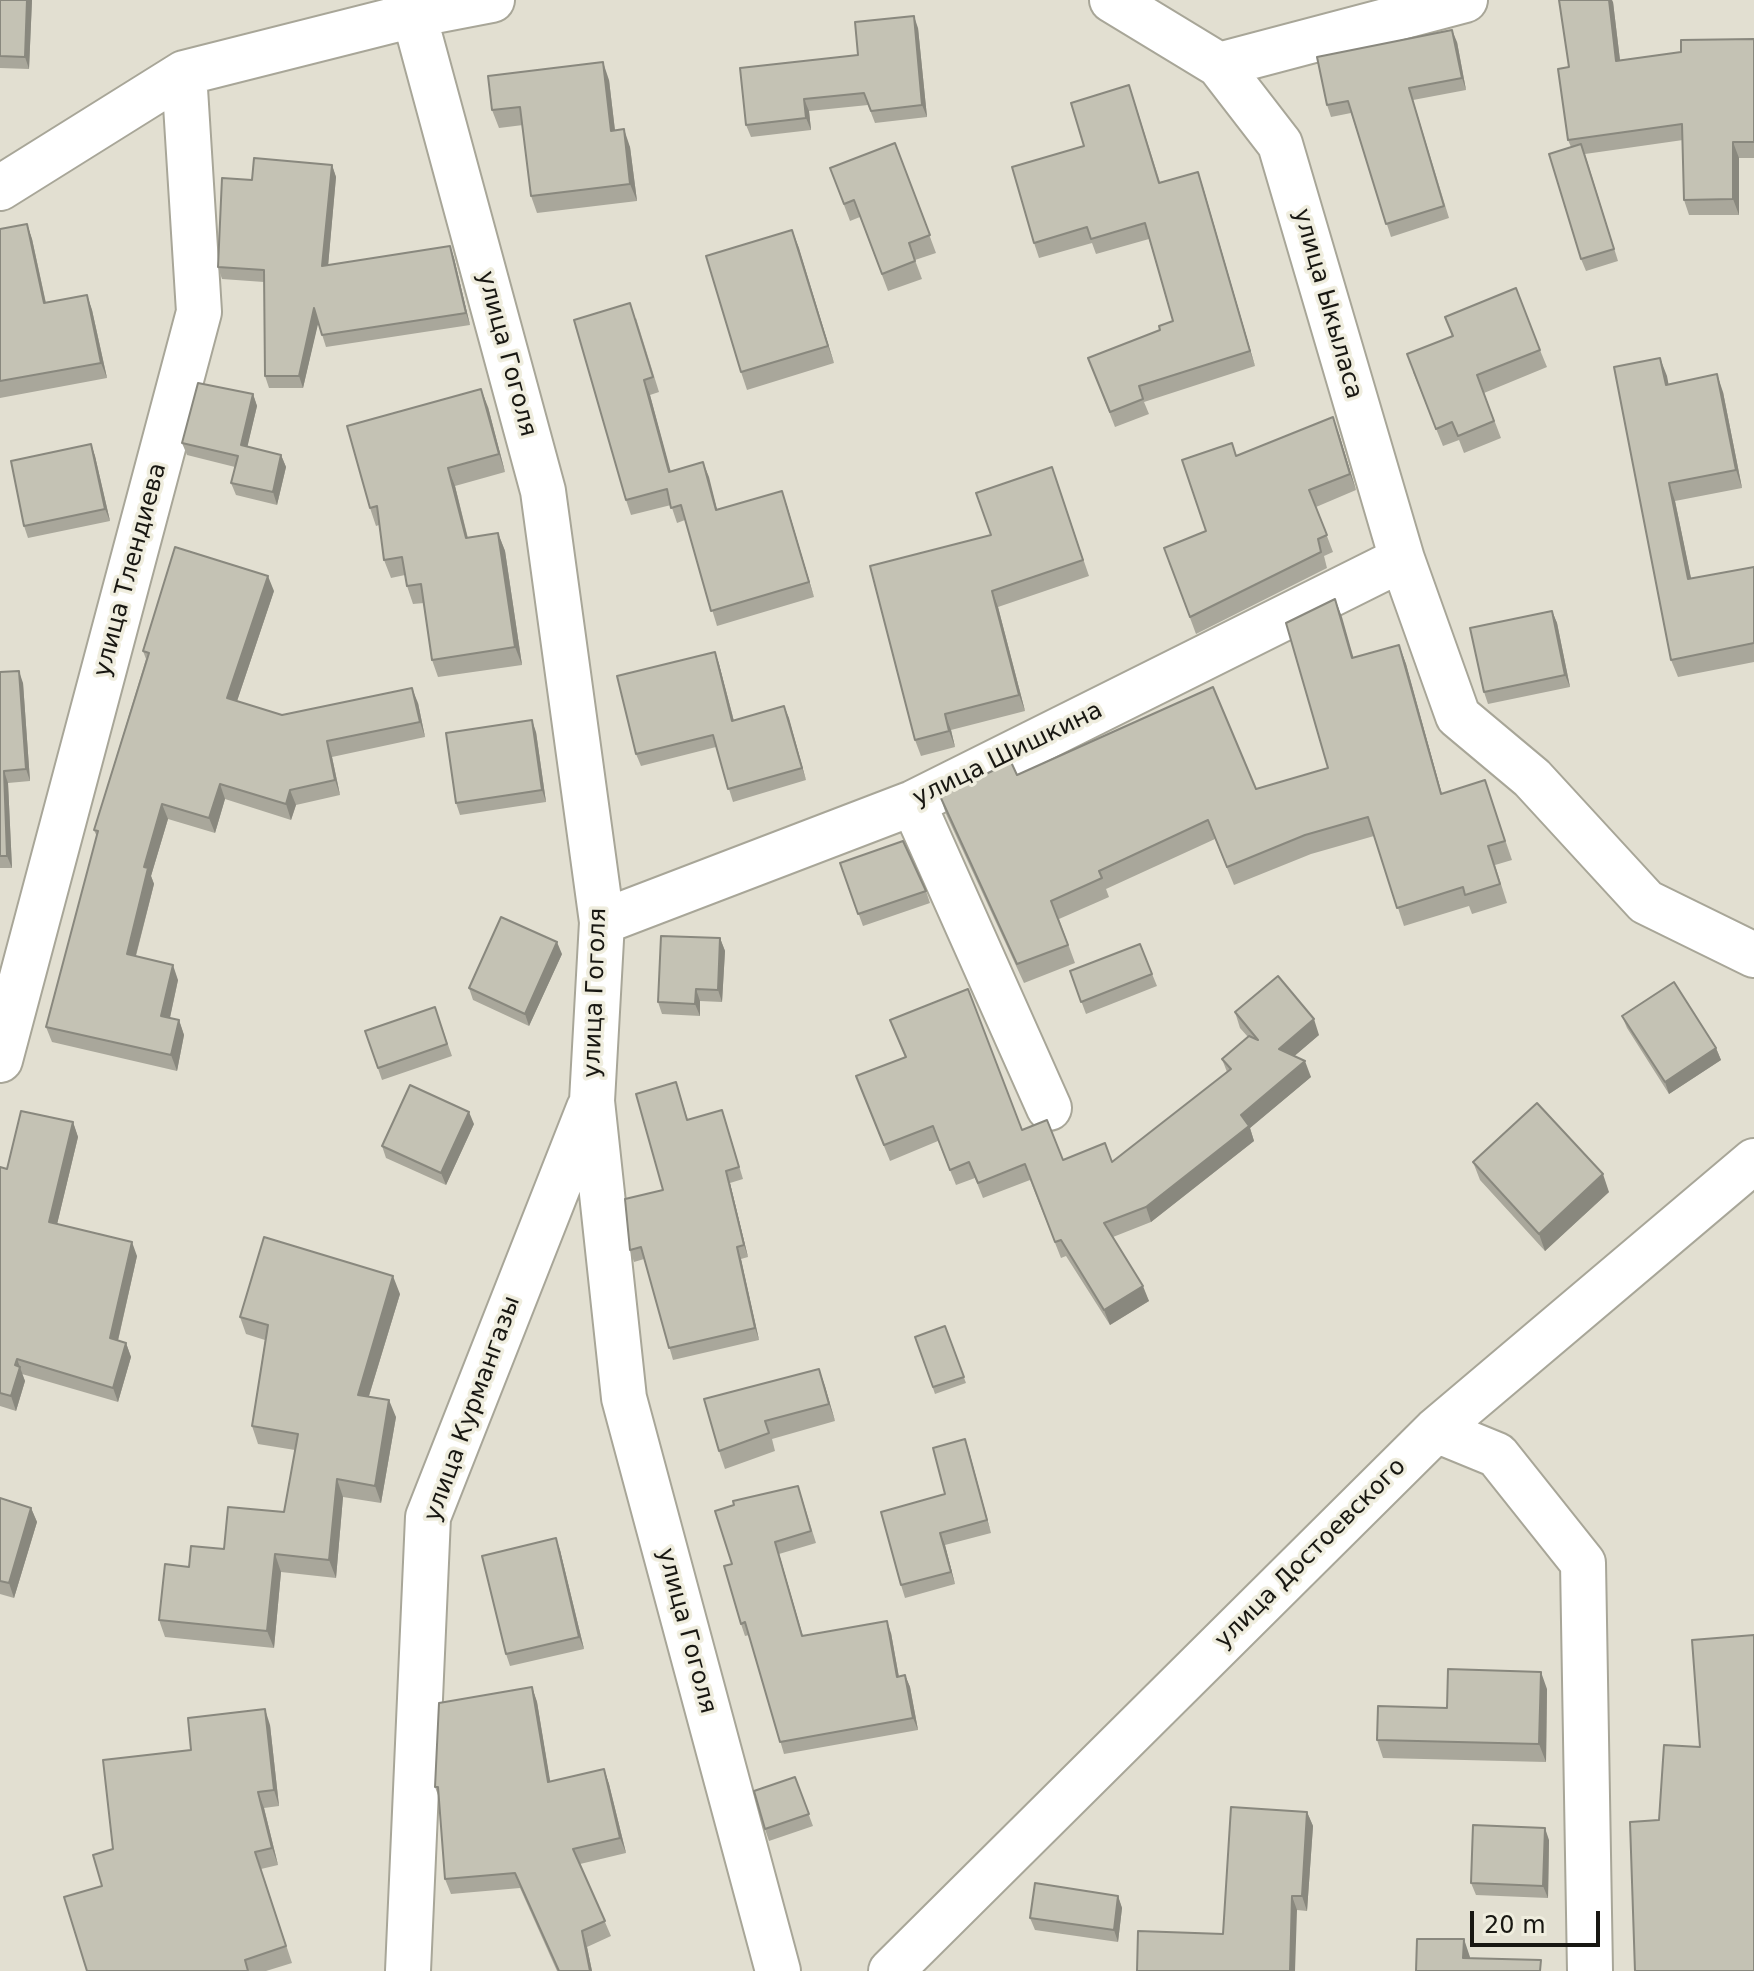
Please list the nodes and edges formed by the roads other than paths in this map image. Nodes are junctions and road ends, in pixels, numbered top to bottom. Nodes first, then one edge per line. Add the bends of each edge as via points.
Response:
1 (492, 0) edge
2 (1112, 0) edge
3 (1465, 0) edge
4 (414, 15) junction
5 (1219, 65) junction
6 (184, 73) junction
7 (0, 188) edge
8 (1402, 559) junction
9 (913, 803) junction
10 (602, 922) junction
11 (1754, 955) edge
12 (11, 983) edge
13 (0, 1060) edge
14 (592, 1101) junction
15 (1049, 1108) dead end
16 (1754, 1161) edge
17 (1436, 1430) junction
18 (408, 1971) edge
19 (778, 1971) edge
20 (891, 1971) edge
21 (1590, 1971) edge

1 - 4 street
2 - 5 street
3 - 5 street
4 - 6 street
4 - 10 street, улица Гоголя via 543,491
5 - 8 street, улица Ыкыласа via 1280,144
6 - 7 street
6 - 12 street, улица Тлендиева via 199,312
8 - 9 street, улица Шишкина
8 - 11 street, улица Ыкыласа via 1458,716 1532,778 1646,902
9 - 10 street, улица Шишкина
9 - 15 street
10 - 14 street, улица Гоголя
12 - 13 street, улица Тлендиева
14 - 18 street, улица Курмангазы via 428,1517
14 - 19 street, улица Гоголя via 624,1398
16 - 17 street, улица Достоевского
17 - 20 street, улица Достоевского
17 - 21 street via 1497,1455 1583,1563

